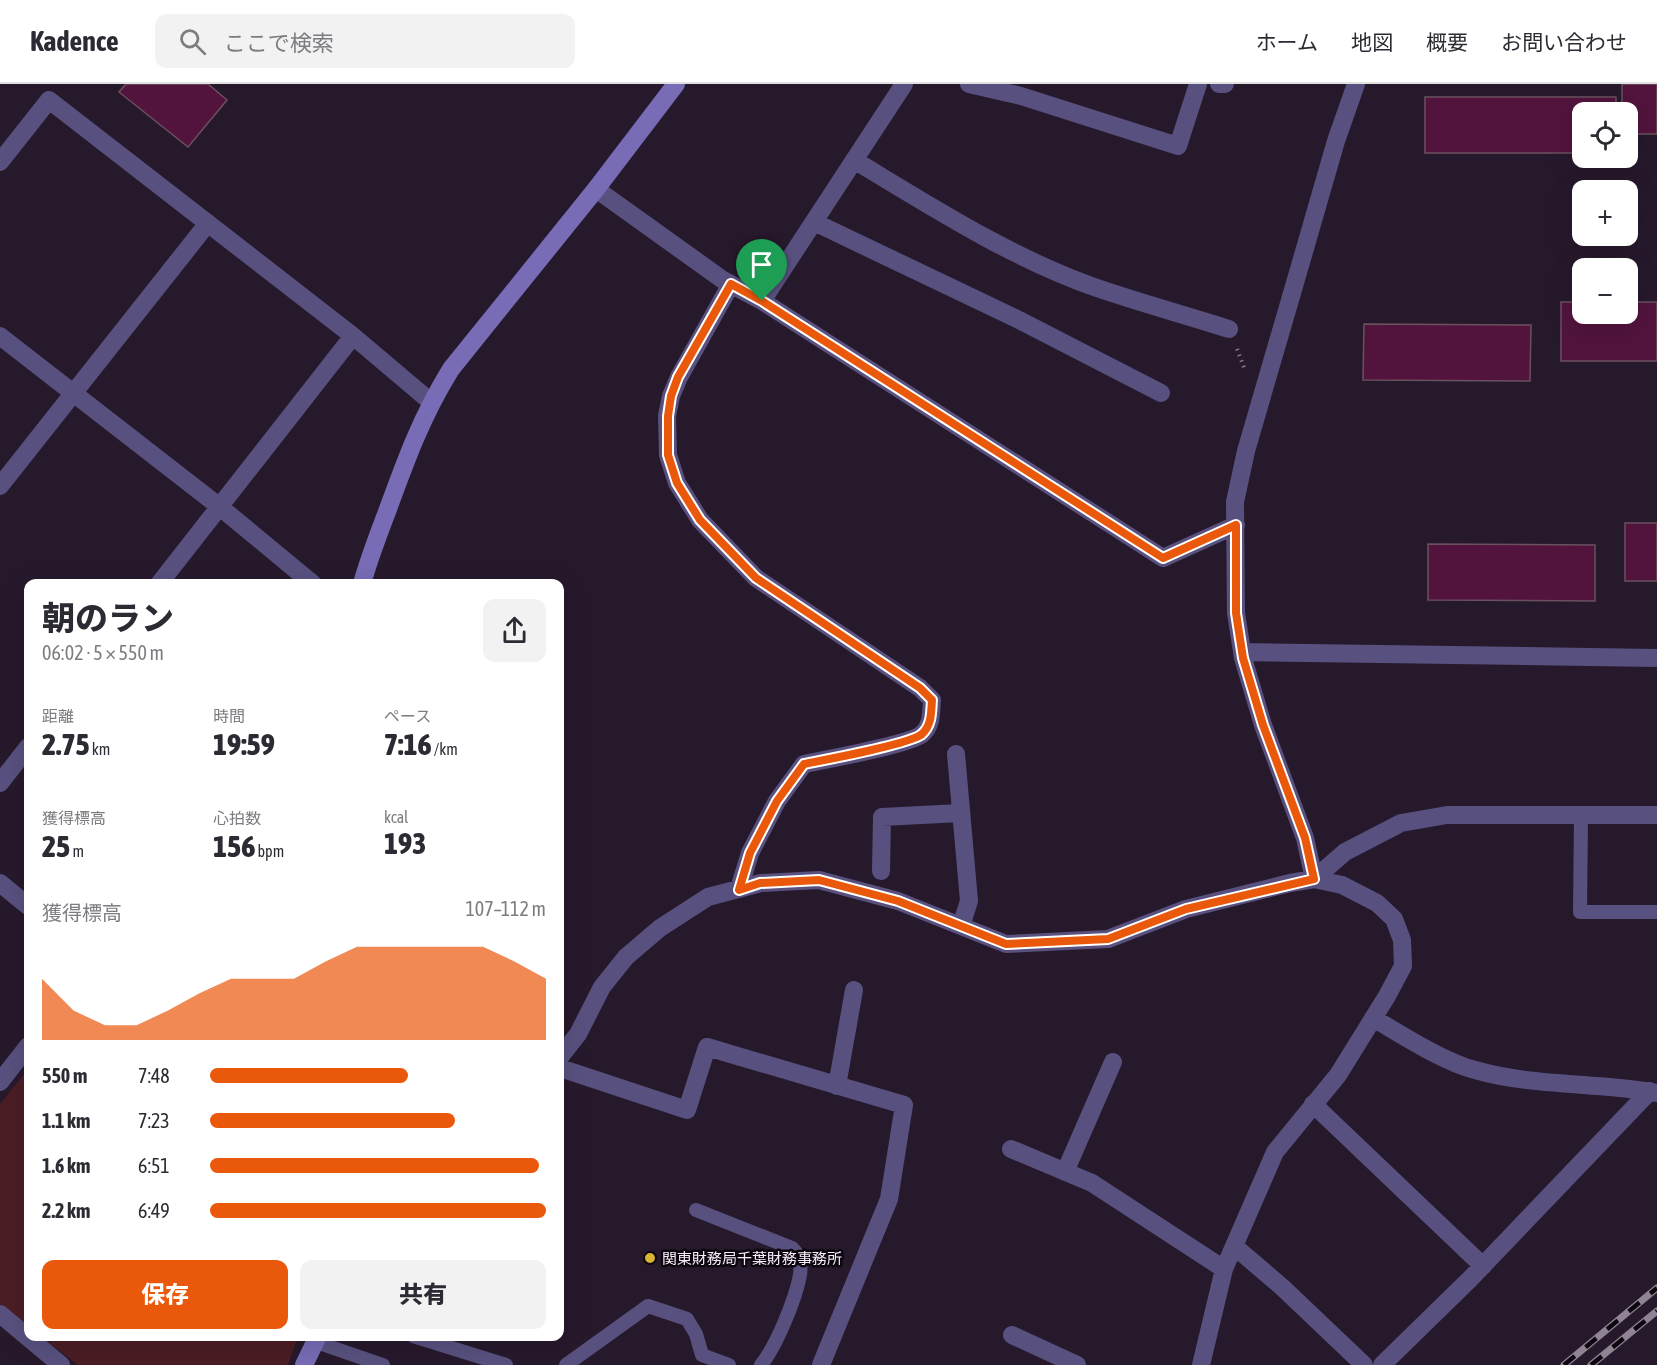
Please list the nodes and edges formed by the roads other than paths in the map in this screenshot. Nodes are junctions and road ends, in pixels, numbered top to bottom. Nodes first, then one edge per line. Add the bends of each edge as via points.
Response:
1 (676, 84) edge
2 (904, 84) edge
3 (969, 84) edge
4 (1198, 84) edge
5 (1219, 84) edge
6 (1225, 84) edge
7 (1356, 84) edge
8 (854, 160) junction
9 (0, 162) edge
10 (596, 189) junction
11 (814, 222) junction
12 (208, 223) junction
13 (731, 284) junction
14 (762, 301) junction
15 (1229, 328) dead end
16 (0, 336) edge
17 (353, 336) junction
18 (1161, 393) dead end
19 (74, 394) junction
20 (431, 402) junction
21 (0, 486) edge
22 (220, 507) junction
23 (1236, 525) junction
24 (163, 579) edge
25 (308, 579) edge
26 (363, 579) edge
27 (1242, 652) junction
28 (1657, 658) edge
29 (24, 752) edge
30 (956, 754) dead end
31 (0, 783) edge
32 (961, 813) junction
33 (1581, 815) junction
34 (1657, 815) edge
35 (881, 871) dead end
36 (1314, 879) junction
37 (0, 883) edge
38 (739, 890) junction
39 (24, 903) edge
40 (1657, 912) edge
41 (961, 926) junction
42 (854, 990) dead end
43 (1373, 1018) junction
44 (24, 1051) edge
45 (564, 1052) edge
46 (1113, 1062) dead end
47 (564, 1069) edge
48 (0, 1082) edge
49 (837, 1086) junction
50 (1654, 1092) edge
51 (1313, 1104) junction
52 (1011, 1149) dead end
53 (1065, 1172) junction
54 (696, 1210) dead end
55 (1234, 1246) junction
56 (1483, 1266) junction
57 (1224, 1269) junction
58 (0, 1314) edge
59 (24, 1334) edge
60 (1012, 1335) dead end
61 (33, 1341) edge
62 (316, 1341) edge
63 (322, 1341) edge
64 (429, 1341) edge
65 (62, 1365) edge
66 (304, 1365) edge
67 (382, 1365) edge
68 (506, 1365) edge
69 (566, 1365) edge
70 (729, 1365) edge
71 (761, 1365) edge
72 (821, 1365) edge
73 (1077, 1365) edge
74 (1202, 1365) edge
75 (1364, 1365) edge
76 (1382, 1365) edge

1 - 10 street
2 - 8 street
3 - 4 street via 1021,96 1178,146
5 - 6 street
7 - 23 street via 1246,451 1235,502
8 - 11 street
8 - 15 street via 1019,255 1096,288
9 - 12 street via 49,100
10 - 13 street
10 - 20 street via 451,369
11 - 14 street
11 - 18 street
12 - 17 street
12 - 19 street
13 - 14 street
13 - 38 street via 671,396 668,455 677,483 700,520 756,578 920,688 932,700 931,720 921,735 804,764 777,801 750,853
14 - 23 street via 1163,558
16 - 19 street
17 - 20 street
17 - 22 street
19 - 21 street
19 - 22 street
20 - 26 street via 410,446
22 - 24 street
22 - 25 street
23 - 27 street via 1236,613
27 - 28 street
27 - 36 street via 1263,725 1305,838
29 - 31 street
30 - 32 street
32 - 35 street via 882,817
32 - 41 street via 969,901
33 - 34 street
33 - 36 street via 1447,815 1401,823 1345,852
33 - 40 lane via 1580,912
36 - 41 street via 1186,909 1108,939 1006,944
36 - 43 street via 1342,885 1377,903 1394,919 1402,940 1403,966
37 - 39 street
38 - 41 street via 760,883 819,880 898,901
38 - 45 street via 708,897 660,928 626,957 602,987 578,1034
42 - 49 street
43 - 50 street via 1473,1070 1521,1080
43 - 51 street via 1338,1075
44 - 48 street
46 - 53 street
47 - 49 street via 687,1110 706,1047
49 - 72 street via 904,1106 889,1199
50 - 56 street
51 - 55 street via 1275,1152
51 - 56 street
52 - 53 street
53 - 57 street via 1092,1183
54 - 71 lane via 792,1248 800,1257 801,1274 792,1300
55 - 57 street
55 - 75 street
56 - 76 street
57 - 74 street
58 - 59 street
60 - 73 street
61 - 65 street
62 - 66 street
63 - 67 lane
64 - 68 lane
69 - 70 lane via 648,1306 687,1319 702,1355

